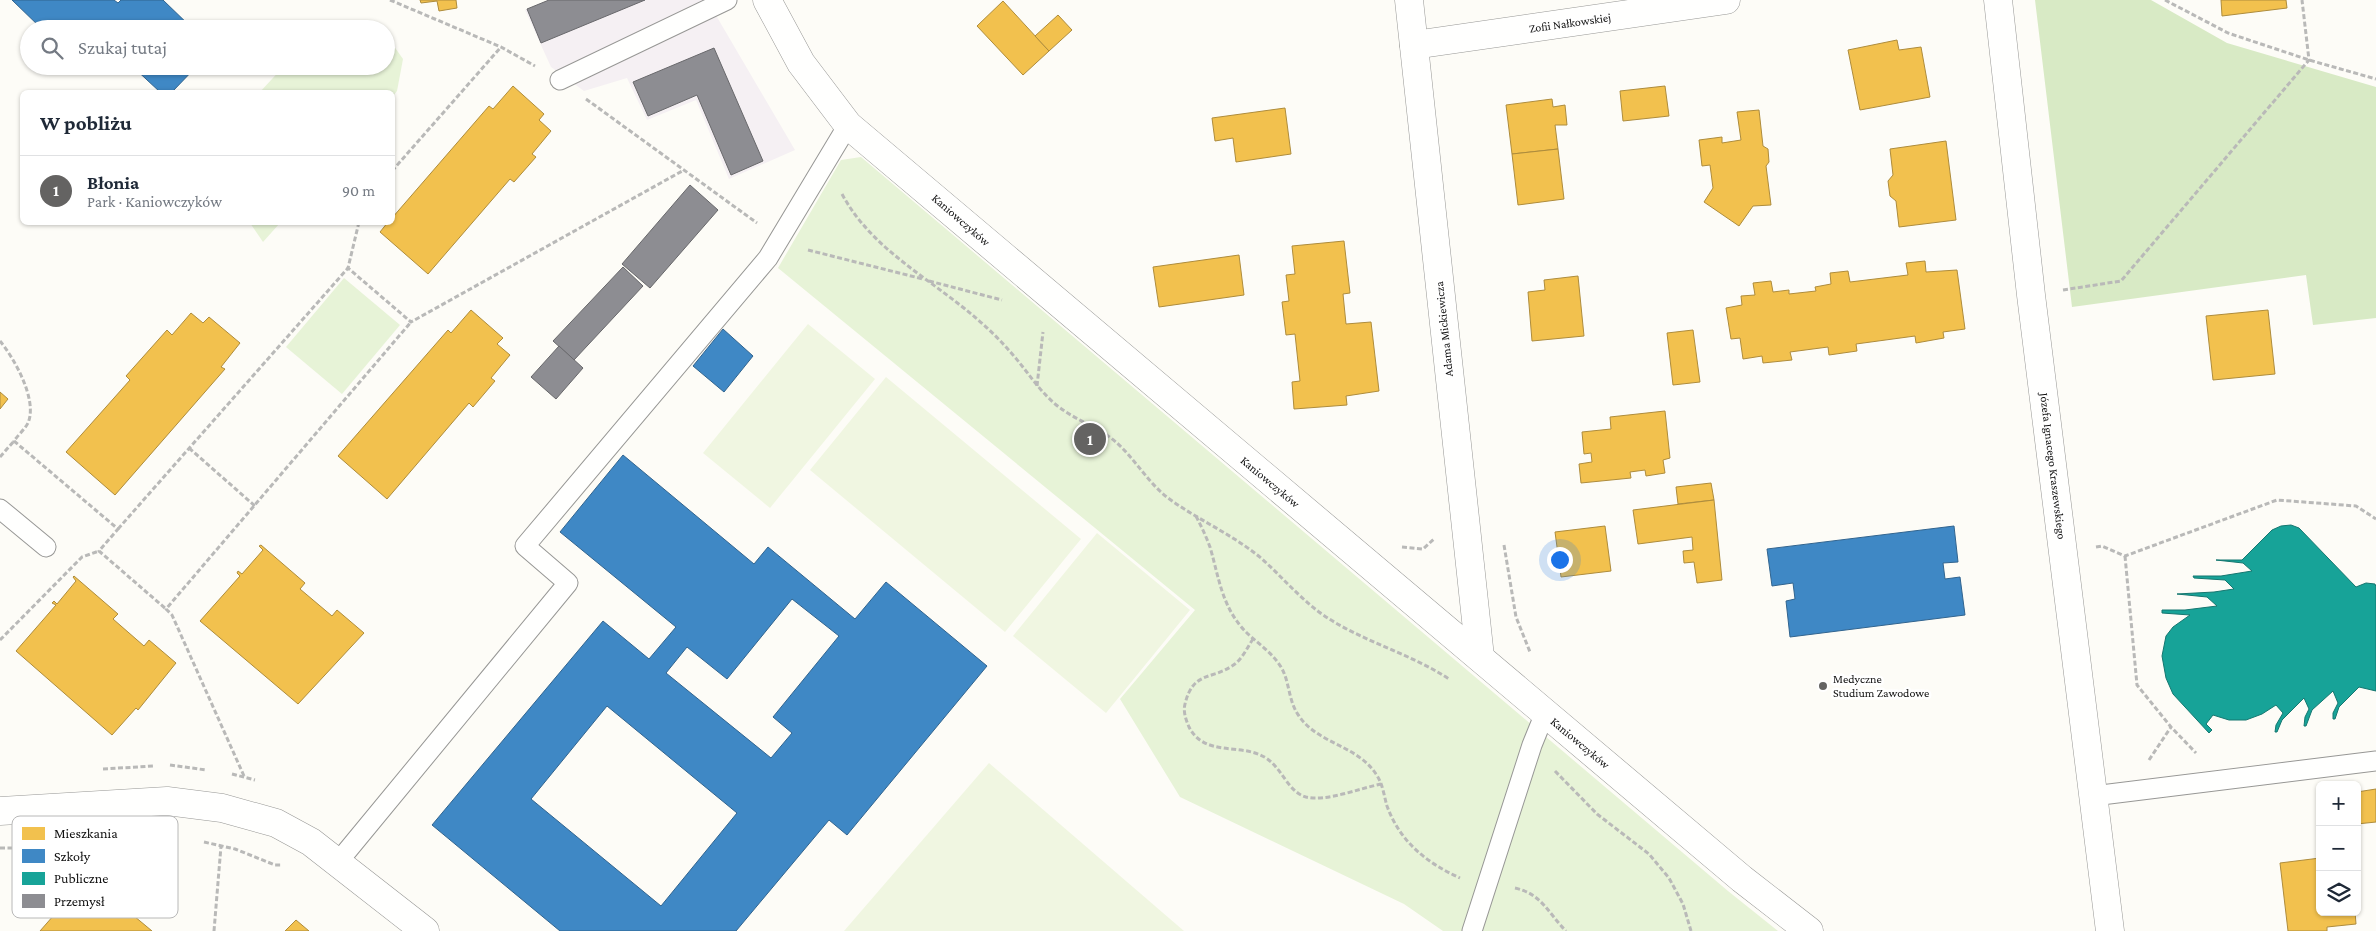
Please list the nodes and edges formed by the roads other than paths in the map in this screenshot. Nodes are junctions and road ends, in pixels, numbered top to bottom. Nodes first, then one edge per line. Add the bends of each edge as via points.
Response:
1 (728, 0) edge
2 (767, 0) edge
3 (1409, 0) edge
4 (1726, 0) edge
5 (1998, 0) edge
6 (1414, 45) junction
7 (560, 80) road end
8 (848, 124) junction
9 (0, 509) edge
10 (46, 547) dead end
11 (1480, 657) junction
12 (1545, 714) junction
13 (2376, 761) edge
14 (2094, 796) junction
15 (0, 810) edge
16 (338, 862) junction
17 (425, 931) edge
18 (1472, 931) edge
19 (1809, 931) edge
20 (2110, 931) edge

1 - 7 lane
2 - 8 street, Kaniowczyków via 801,63
3 - 6 street, Adama Mickiewicza
4 - 6 street, Zofii Nałkowskiej
5 - 14 street, Józefa Ignacego Kraszewskiego via 2031,295
6 - 11 street, Adama Mickiewicza
8 - 11 street, Kaniowczyków
8 - 16 lane via 768,258 525,546 568,583
9 - 10 lane
11 - 12 street, Kaniowczyków
12 - 18 lane
12 - 19 street, Kaniowczyków
13 - 14 lane
14 - 20 street, Józefa Ignacego Kraszewskiego
15 - 16 street via 167,801 222,808 276,823 311,842
16 - 17 street

